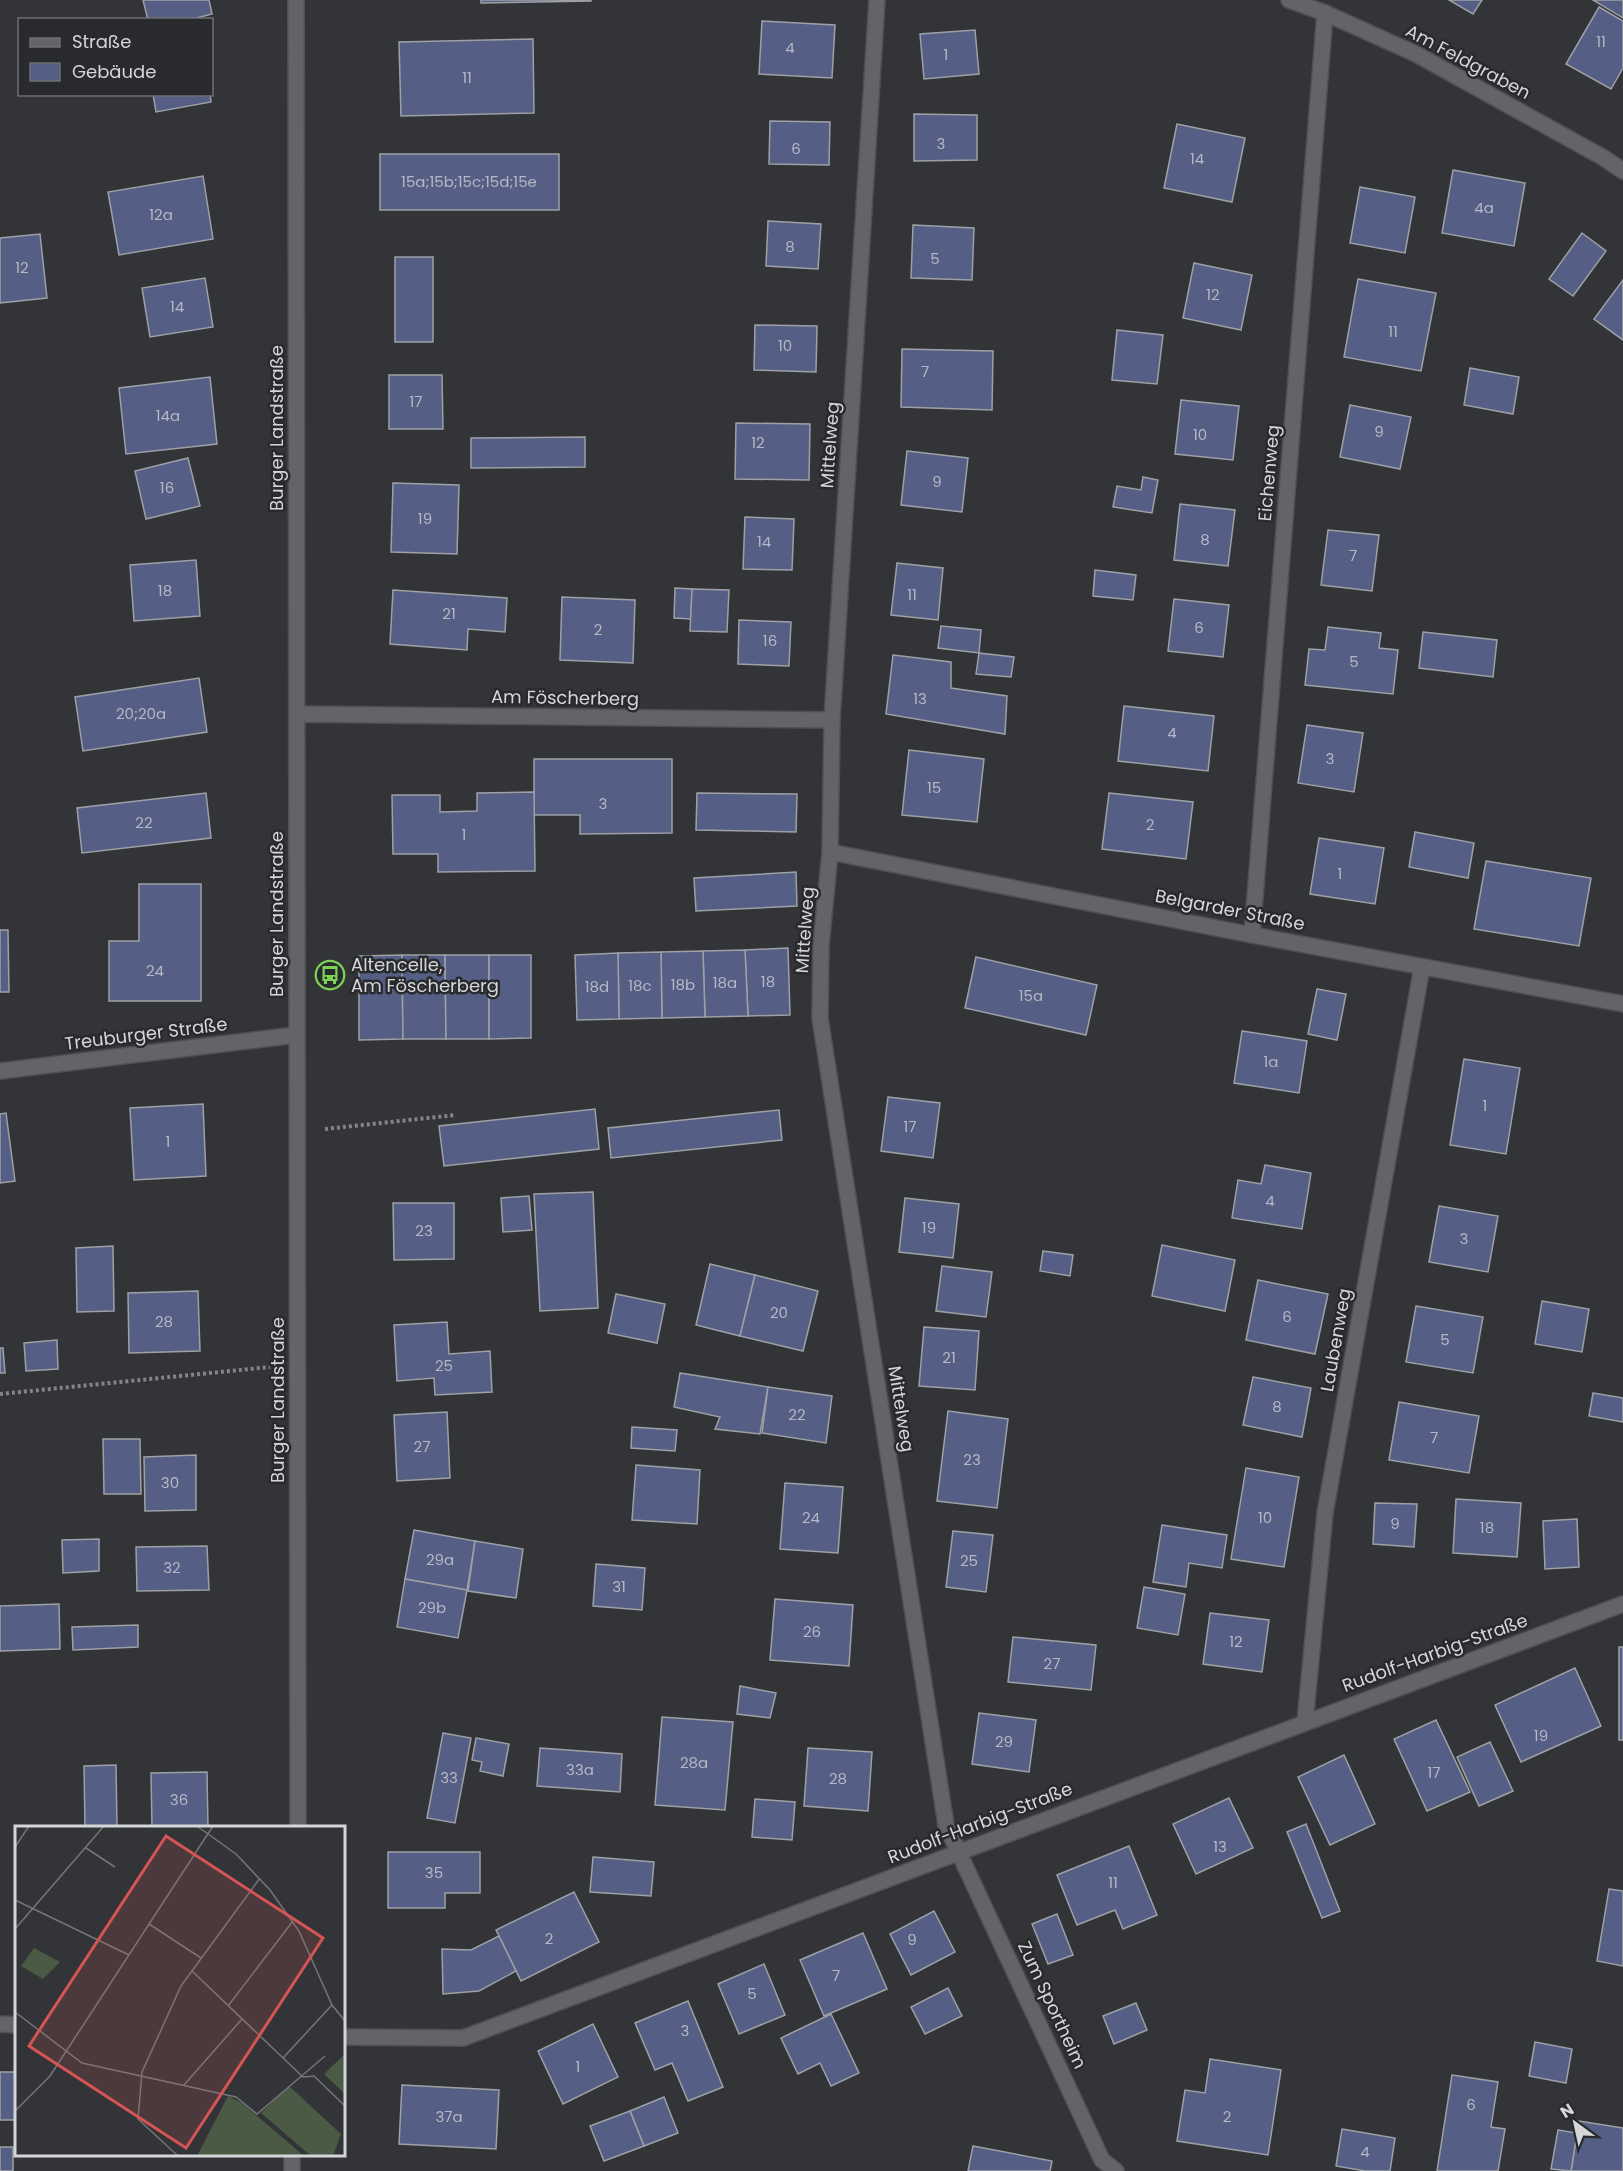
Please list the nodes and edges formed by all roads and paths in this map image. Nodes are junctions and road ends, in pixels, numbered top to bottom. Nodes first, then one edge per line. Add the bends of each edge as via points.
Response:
1 (296, 0) edge
2 (877, 0) edge
3 (1289, 0) edge
4 (1325, 14) junction
5 (1623, 171) edge
6 (297, 714) junction
7 (832, 720) junction
8 (830, 852) junction
9 (1252, 935) junction
10 (1422, 967) junction
11 (1623, 1004) edge
12 (296, 1035) junction
13 (0, 1071) edge
14 (456, 1115) dead end
15 (297, 1132) junction
16 (298, 1364) junction
17 (0, 1394) edge
18 (1623, 1604) edge
19 (1305, 1722) junction
20 (298, 1826) edge
21 (958, 1852) junction
22 (0, 2024) edge
23 (15, 2025) edge
24 (345, 2037) edge
25 (1116, 2171) edge

1 - 6 street, Burger Landstraße
2 - 7 street, Mittelweg
3 - 4 street, Am Feldgraben
4 - 5 street, Am Feldgraben via 1416,54
4 - 9 street, Eichenweg
6 - 7 street, Am Föscherberg
6 - 12 street, Burger Landstraße
7 - 8 street, Mittelweg
8 - 9 street, Belgarder Straße
8 - 21 street, Mittelweg via 821,946 820,1018 946,1825
9 - 10 street, Belgarder Straße
10 - 11 street, Belgarder Straße
10 - 19 street, Laubenweg via 1325,1513
12 - 13 street, Treuburger Straße
12 - 15 street, Burger Landstraße
14 - 15 path
15 - 16 street, Burger Landstraße
16 - 17 path
16 - 20 street, Burger Landstraße
18 - 19 street, Rudolf-Harbig-Straße
19 - 21 street, Rudolf-Harbig-Straße
21 - 24 street, Rudolf-Harbig-Straße via 463,2038
21 - 25 street, Zum Sportheim via 1102,2160
22 - 23 street

